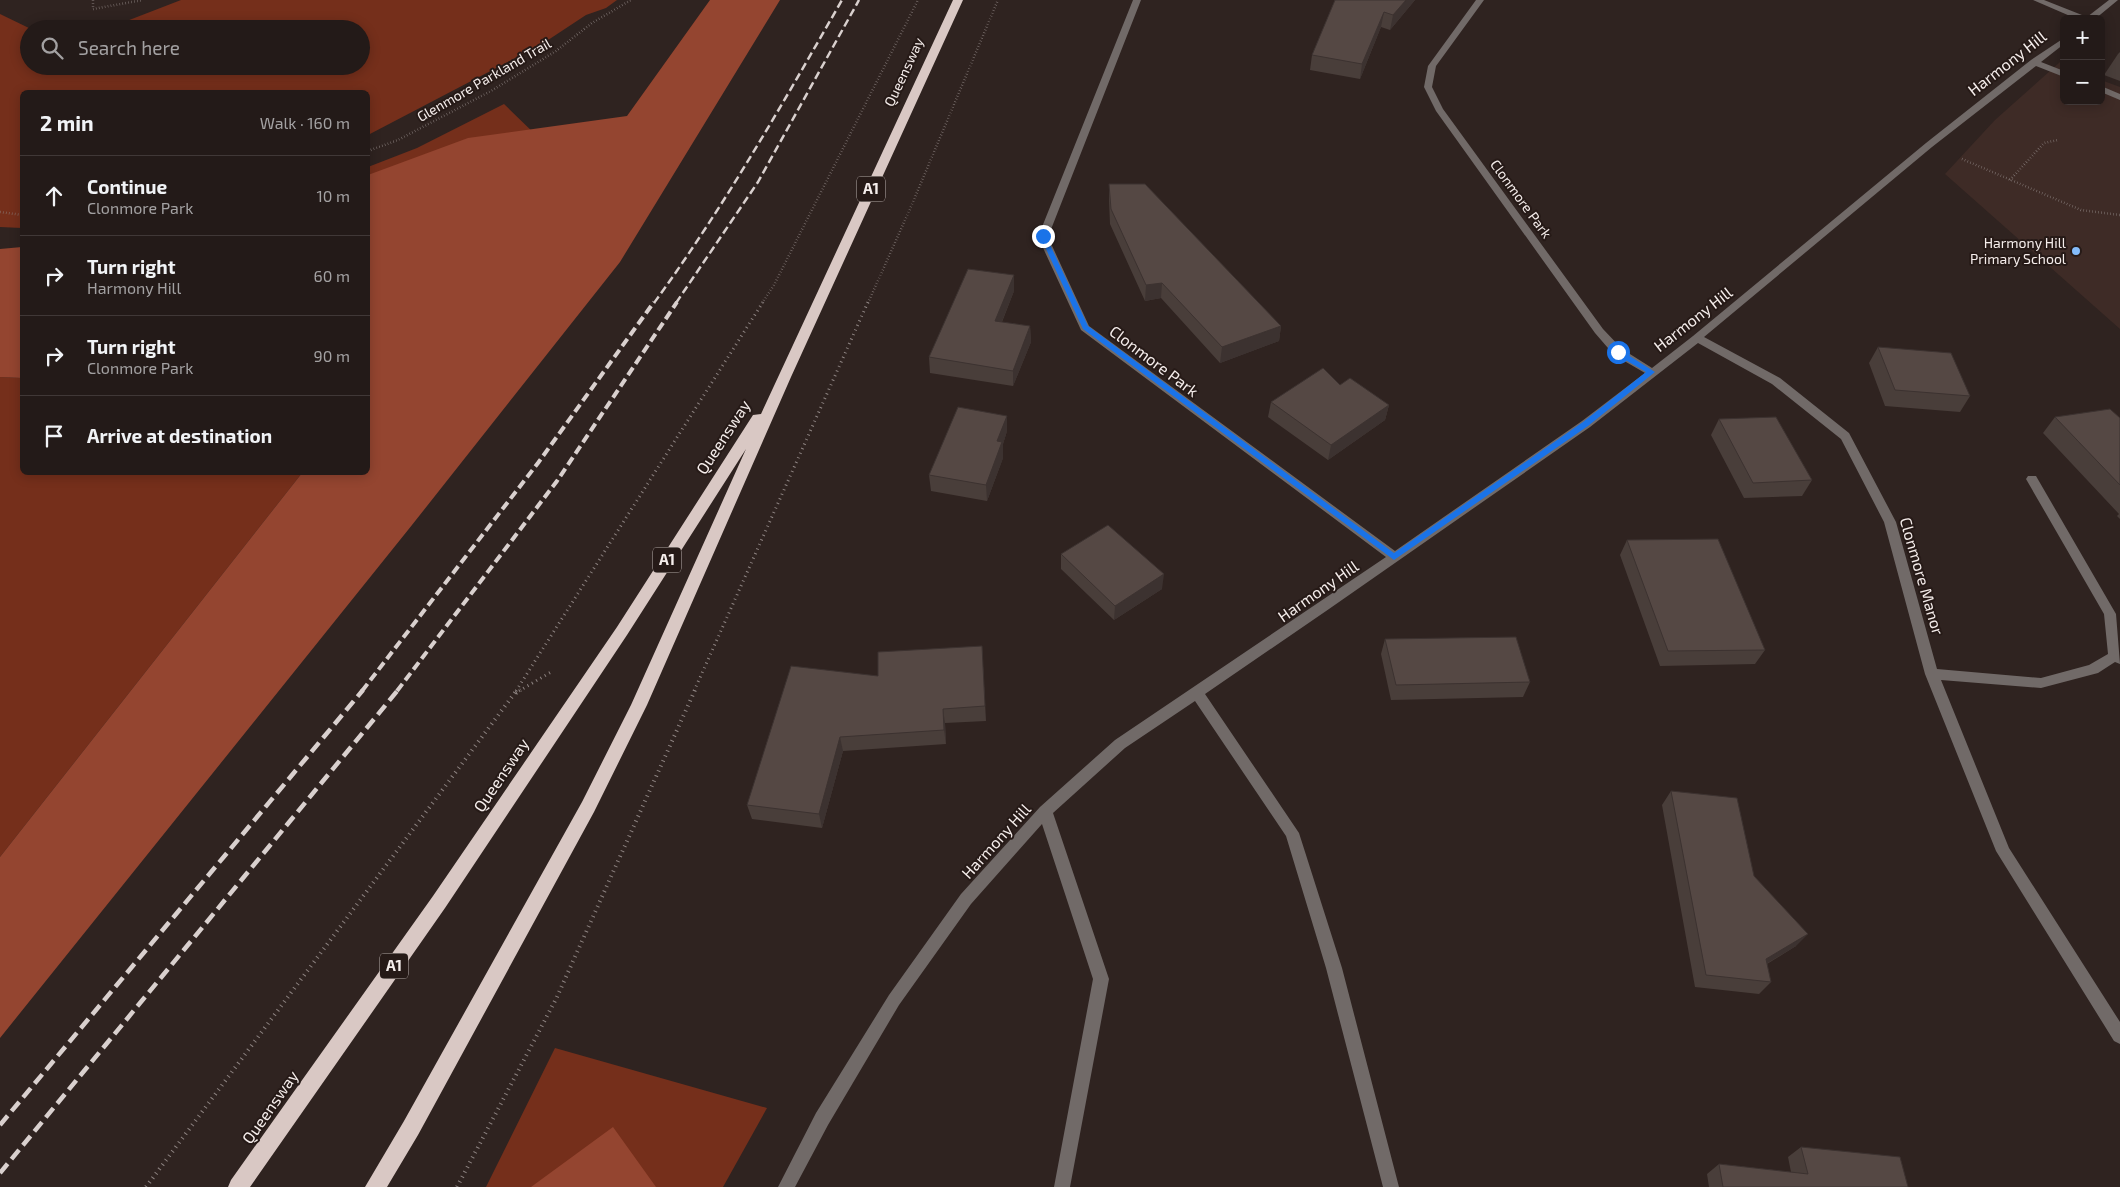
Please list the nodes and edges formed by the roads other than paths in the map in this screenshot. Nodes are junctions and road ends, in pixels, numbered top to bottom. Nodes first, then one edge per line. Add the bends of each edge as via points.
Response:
1 (958, 0) edge
2 (1137, 0) edge
3 (1480, 0) edge
4 (2037, 0) edge
5 (2115, 0) edge
6 (2120, 1) edge
7 (2075, 15) edge
8 (2095, 15) edge
9 (2060, 43) edge
10 (2034, 62) junction
11 (2060, 72) edge
12 (2105, 91) edge
13 (2120, 97) edge
14 (1697, 338) junction
15 (1651, 372) junction
16 (784, 377) junction
17 (2032, 479) dead end
18 (1394, 557) junction
19 (2118, 658) edge
20 (1932, 674) junction
21 (1196, 692) junction
22 (1045, 811) junction
23 (2120, 1036) edge
24 (238, 1187) edge
25 (375, 1187) edge
26 (786, 1187) edge
27 (1062, 1187) edge
28 (1391, 1187) edge

1 - 16 highway, Queensway / A1
2 - 18 street, Clonmore Park via 1043,236 1085,328
3 - 15 street, Clonmore Park via 1432,66 1428,87 1439,109 1599,331 1618,352
4 - 7 street, Harmony Hill
5 - 6 street
5 - 8 street
9 - 10 street, Harmony Hill
10 - 11 street
10 - 14 street, Harmony Hill
12 - 13 street
14 - 15 street, Harmony Hill
14 - 20 street, Clonmore Manor via 1776,382 1846,436 1890,522
15 - 18 street, Harmony Hill via 1586,424
16 - 24 highway, Queensway / A1 via 611,647 439,902
16 - 25 highway, Queensway / A1 via 639,705 588,807
17 - 19 street via 2110,614
18 - 21 street, Harmony Hill
19 - 20 street via 2093,669 2041,683
20 - 23 street, Clonmore Manor via 2003,852
21 - 22 street, Harmony Hill via 1120,744
21 - 28 street via 1292,833 1334,968
22 - 26 street, Harmony Hill via 966,899 894,1000 822,1119
22 - 27 street via 1101,979

